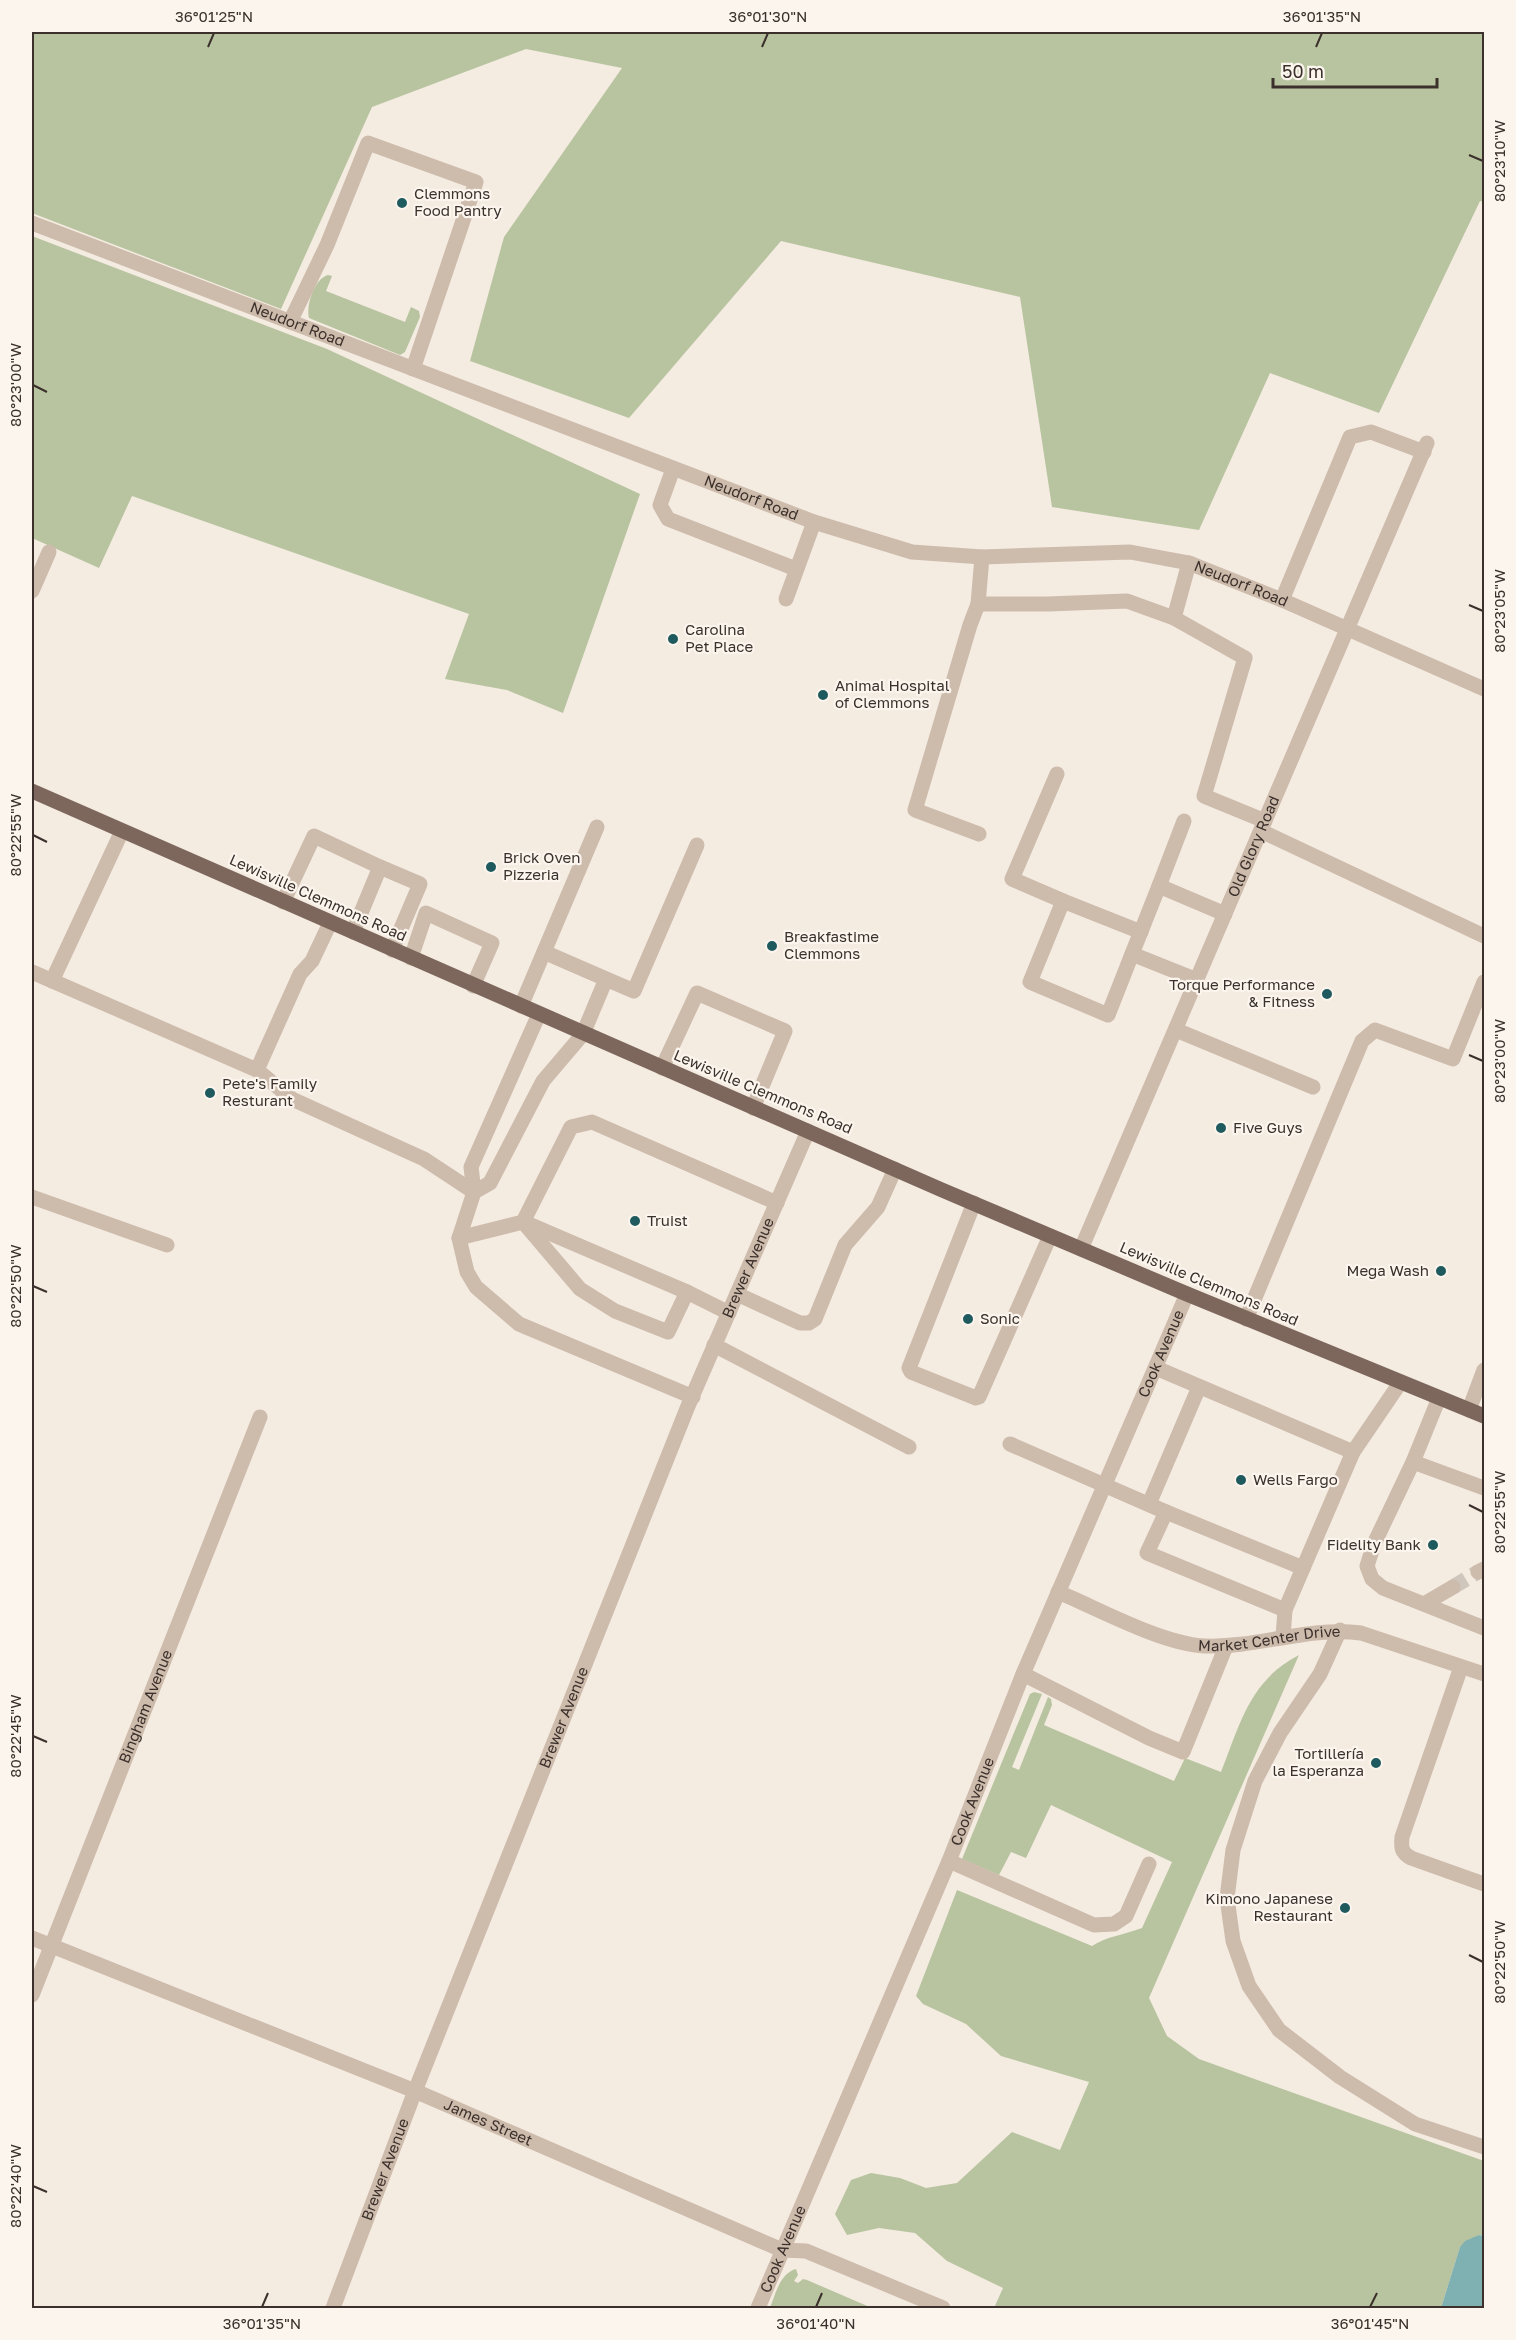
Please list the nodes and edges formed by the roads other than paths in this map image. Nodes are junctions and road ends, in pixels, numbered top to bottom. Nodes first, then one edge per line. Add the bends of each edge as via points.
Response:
1 (32, 223) edge
2 (290, 322) junction
3 (413, 369) junction
4 (673, 469) junction
5 (814, 522) junction
6 (982, 557) junction
7 (41, 558) edge
8 (1189, 563) junction
9 (796, 569) junction
10 (32, 591) edge
11 (786, 599) dead end
12 (1282, 600) junction
13 (978, 604) junction
14 (1174, 618) junction
15 (1347, 630) junction
16 (1485, 689) edge
17 (1057, 774) dead end
18 (32, 791) edge
19 (1184, 820) dead end
20 (1263, 826) junction
21 (597, 827) dead end
22 (122, 831) junction
23 (979, 834) dead end
24 (697, 845) dead end
25 (380, 867) junction
26 (1160, 886) junction
27 (1063, 900) junction
28 (283, 902) junction
29 (1225, 914) junction
30 (330, 923) junction
31 (353, 932) junction
32 (1141, 932) junction
33 (1485, 936) edge
34 (392, 950) junction
35 (544, 952) junction
36 (1132, 954) junction
37 (411, 958) junction
38 (32, 972) edge
39 (606, 979) junction
40 (1197, 980) junction
41 (52, 981) junction
42 (1485, 982) edge
43 (473, 986) junction
44 (521, 1006) junction
45 (539, 1014) junction
46 (1176, 1030) junction
47 (583, 1034) junction
48 (662, 1068) junction
49 (257, 1070) junction
50 (1313, 1087) dead end
51 (753, 1108) junction
52 (808, 1131) junction
53 (895, 1169) junction
54 (474, 1192) junction
55 (32, 1197) edge
56 (777, 1203) junction
57 (974, 1203) junction
58 (524, 1222) junction
59 (1050, 1236) junction
60 (459, 1238) junction
61 (167, 1245) dead end
62 (1081, 1249) junction
63 (687, 1292) junction
64 (737, 1294) junction
65 (1187, 1294) junction
66 (729, 1312) junction
67 (1246, 1319) junction
68 (714, 1345) junction
69 (1156, 1368) junction
70 (1485, 1370) edge
71 (1400, 1383) junction
72 (1199, 1388) junction
73 (693, 1396) junction
74 (1439, 1398) junction
75 (1469, 1410) junction
76 (1485, 1416) edge
77 (260, 1417) dead end
78 (1010, 1444) dead end
79 (909, 1447) dead end
80 (1353, 1452) junction
81 (1413, 1462) junction
82 (1105, 1485) junction
83 (1485, 1488) edge
84 (1149, 1504) junction
85 (1166, 1512) junction
86 (1303, 1568) junction
87 (1453, 1587) tunnel mouth
88 (1058, 1592) junction
89 (1424, 1604) junction
90 (1285, 1610) junction
91 (1485, 1628) edge
92 (1340, 1630) junction
93 (1283, 1637) junction
94 (1226, 1646) junction
95 (1461, 1667) junction
96 (1023, 1674) junction
97 (1485, 1674) edge
98 (950, 1861) junction
99 (1149, 1864) dead end
100 (1485, 1884) edge
101 (32, 1938) edge
102 (51, 1945) junction
103 (32, 1995) edge
104 (415, 2091) junction
105 (1485, 2147) edge
106 (783, 2250) junction
107 (333, 2308) edge
108 (759, 2308) edge
109 (943, 2308) edge

1 - 2 street, Neudorf Road
2 - 3 street, Neudorf Road
2 - 3 street via 327,245 368,143 476,182
3 - 4 street, Neudorf Road
4 - 5 street, Neudorf Road
4 - 9 street via 660,505 668,519
5 - 6 street, Neudorf Road via 912,552
5 - 9 street
6 - 8 street, Neudorf Road via 1130,552
6 - 13 street
7 - 10 street
8 - 12 street, Neudorf Road
8 - 14 street
9 - 11 street
12 - 15 street, Neudorf Road
12 - 15 street, Old Glory Road via 1350,437 1371,432 1426,448
13 - 14 street via 1127,601
13 - 23 street via 915,810
14 - 20 street via 1245,658 1204,795
15 - 16 street, Neudorf Road
15 - 20 street, Old Glory Road
17 - 27 street via 1012,879
18 - 22 main road, Lewisville Clemmons Road
19 - 26 street
20 - 29 street, Old Glory Road
20 - 33 street
21 - 35 street
22 - 28 main road, Lewisville Clemmons Road
22 - 41 street
24 - 39 street via 634,991
25 - 28 street via 314,836
25 - 31 street
25 - 34 street via 420,884
26 - 29 street
26 - 32 street
27 - 32 street
27 - 36 street via 1030,982 1108,1015
28 - 30 main road, Lewisville Clemmons Road
29 - 40 street, Old Glory Road
30 - 31 main road, Lewisville Clemmons Road
30 - 49 street via 312,961 300,974
31 - 34 main road, Lewisville Clemmons Road
32 - 36 street
34 - 37 main road, Lewisville Clemmons Road
35 - 39 street
35 - 44 street
36 - 40 street
37 - 43 main road, Lewisville Clemmons Road
37 - 43 street via 426,913 492,943
38 - 41 street
39 - 47 street
40 - 46 street, Old Glory Road
41 - 49 street
42 - 67 street via 1453,1059 1375,1030 1362,1041
43 - 44 main road, Lewisville Clemmons Road
44 - 45 main road, Lewisville Clemmons Road
45 - 47 main road, Lewisville Clemmons Road
45 - 54 street via 471,1167
46 - 50 street
46 - 62 street, Old Glory Road
47 - 48 main road, Lewisville Clemmons Road
47 - 54 street via 543,1081 490,1183
48 - 51 main road, Lewisville Clemmons Road
48 - 51 street via 697,993 786,1031
49 - 54 street via 292,1099 424,1159
51 - 52 main road, Lewisville Clemmons Road
52 - 53 main road, Lewisville Clemmons Road
52 - 56 street, Brewer Avenue
53 - 57 main road, Lewisville Clemmons Road
53 - 64 street via 878,1207 845,1245 815,1319 800,1323
54 - 60 street
55 - 61 street
56 - 58 street via 592,1122 571,1127
56 - 64 street, Brewer Avenue
57 - 59 main road, Lewisville Clemmons Road
57 - 59 street via 909,1368 911,1372 979,1397
58 - 60 street
58 - 63 street
58 - 63 street via 580,1289 615,1311 668,1332
59 - 62 main road, Lewisville Clemmons Road
60 - 73 street via 467,1272 477,1287 519,1324
62 - 65 main road, Lewisville Clemmons Road
63 - 66 street
64 - 66 street, Brewer Avenue
65 - 67 main road, Lewisville Clemmons Road
65 - 69 street, Cook Avenue
66 - 68 street, Brewer Avenue
67 - 71 main road, Lewisville Clemmons Road
68 - 73 street, Brewer Avenue
68 - 79 street
69 - 72 street
69 - 82 street, Cook Avenue
70 - 75 street
71 - 74 main road, Lewisville Clemmons Road
71 - 80 street
72 - 80 street
72 - 84 street
73 - 104 street, Brewer Avenue
74 - 75 main road, Lewisville Clemmons Road
74 - 81 street
75 - 76 main road, Lewisville Clemmons Road
77 - 102 street, Bingham Avenue
78 - 82 street
80 - 86 street
81 - 83 street
81 - 89 street via 1367,1566 1372,1579 1383,1588
82 - 84 street
82 - 88 street, Cook Avenue
84 - 85 street
85 - 86 street
85 - 90 street via 1148,1553
86 - 90 street
87 - 89 street
88 - 94 street, Market Center Drive via 1168,1639 1190,1645
88 - 96 street, Cook Avenue
89 - 91 street
90 - 93 street
92 - 93 street, Market Center Drive
92 - 95 street, Market Center Drive via 1361,1633
92 - 105 street via 1320,1674 1280,1733 1255,1781 1233,1850 1227,1898 1233,1941 1249,1986 1279,2030 1340,2077 1415,2124
93 - 94 street, Market Center Drive
94 - 96 street via 1184,1752
95 - 97 street, Market Center Drive
95 - 100 street via 1401,1848 1411,1858
96 - 98 street, Cook Avenue
98 - 99 street via 1094,1925 1114,1924 1126,1916
98 - 106 street, Cook Avenue
101 - 102 street, James Street
102 - 103 street, Bingham Avenue
102 - 104 street, James Street
104 - 106 street, James Street
104 - 107 street, Brewer Avenue
106 - 108 street, Cook Avenue
106 - 109 street, James Street via 806,2251

